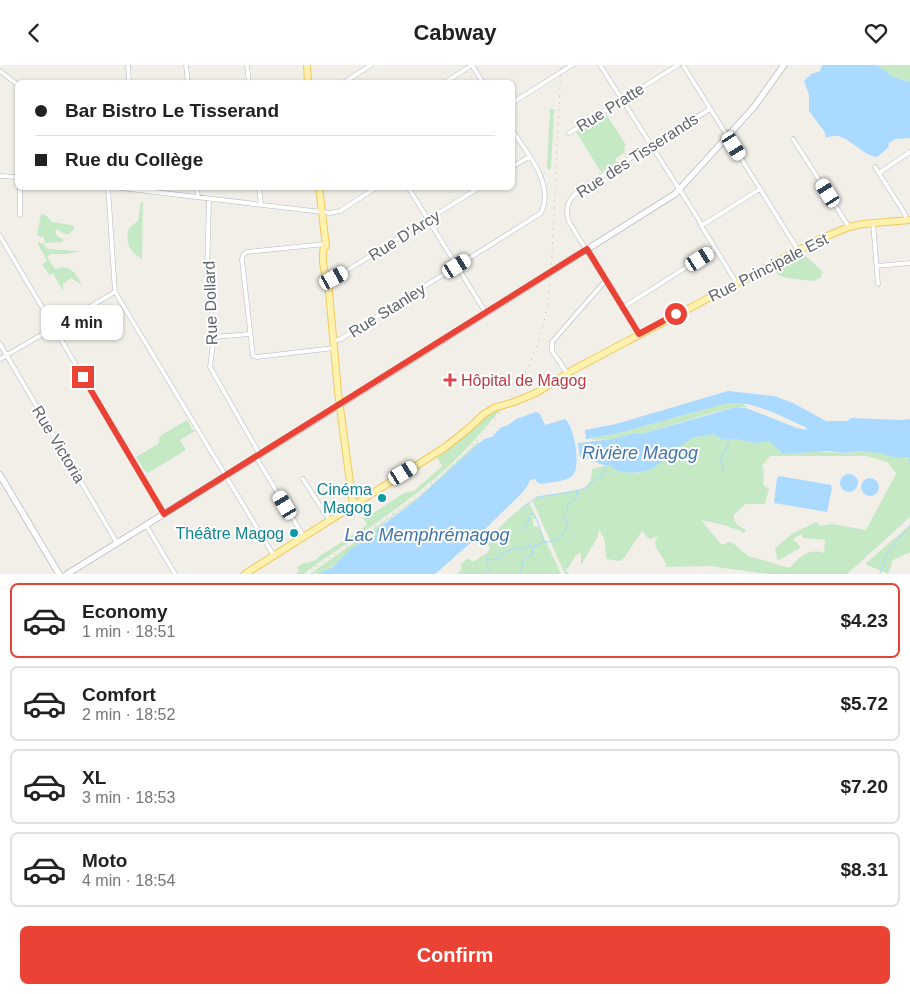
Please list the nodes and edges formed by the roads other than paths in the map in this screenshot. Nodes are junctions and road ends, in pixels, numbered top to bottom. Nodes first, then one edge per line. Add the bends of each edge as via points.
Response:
1 (128, 65) edge
2 (186, 65) edge
3 (247, 65) edge
4 (307, 65) edge
5 (371, 65) edge
6 (472, 65) edge
7 (572, 65) edge
8 (600, 65) edge
9 (678, 65) edge
10 (683, 65) edge
11 (784, 65) edge
12 (0, 71) edge
13 (129, 80) edge
14 (188, 80) edge
15 (249, 80) edge
16 (308, 80) edge
17 (348, 80) edge
18 (449, 80) edge
19 (481, 80) edge
20 (15, 83) edge
21 (622, 100) junction
22 (515, 101) edge
23 (710, 109) junction
24 (569, 133) dead end
25 (515, 135) edge
26 (728, 137) junction
27 (793, 139) dead end
28 (651, 145) junction
29 (910, 152) edge
30 (529, 157) junction
31 (515, 165) edge
32 (875, 167) dead end
33 (879, 173) junction
34 (0, 175) edge
35 (15, 177) edge
36 (760, 189) junction
37 (20, 190) edge
38 (108, 190) edge
39 (146, 190) edge
40 (197, 190) edge
41 (259, 190) edge
42 (319, 190) edge
43 (372, 190) edge
44 (410, 190) edge
45 (475, 190) edge
46 (680, 190) junction
47 (198, 197) junction
48 (209, 199) junction
49 (260, 204) junction
50 (321, 213) junction
51 (20, 215) dead end
52 (428, 219) junction
53 (908, 220) edge
54 (873, 223) junction
55 (701, 226) junction
56 (849, 227) junction
57 (0, 235) edge
58 (325, 244) junction
59 (587, 249) junction
60 (716, 249) junction
61 (798, 249) junction
62 (910, 263) edge
63 (457, 266) junction
64 (877, 266) junction
65 (606, 280) junction
66 (328, 281) junction
67 (736, 282) junction
68 (878, 285) dead end
69 (116, 292) junction
70 (622, 308) junction
71 (486, 313) junction
72 (54, 327) junction
73 (250, 334) junction
74 (639, 334) junction
75 (214, 337) junction
76 (333, 344) junction
77 (0, 345) edge
78 (6, 355) junction
79 (0, 359) edge
80 (567, 373) junction
81 (340, 405) junction
82 (258, 456) junction
83 (0, 475) edge
84 (226, 475) junction
85 (303, 479) dead end
86 (353, 505) junction
87 (164, 514) junction
88 (330, 521) junction
89 (146, 525) junction
90 (304, 537) junction
91 (117, 543) junction
92 (274, 556) junction
93 (59, 574) edge
94 (66, 574) edge
95 (175, 574) edge
96 (245, 574) edge

1 - 13 street
2 - 14 street
3 - 15 street
4 - 16 main road
5 - 17 street
6 - 18 street
6 - 19 street
7 - 22 street
8 - 21 street
9 - 21 street, Rue Pratte
10 - 23 street
11 - 26 street via 764,95
12 - 20 street
21 - 24 street, Rue Pratte
21 - 28 street
23 - 26 street
23 - 28 street, Rue des Tisserands
25 - 30 street
26 - 36 street
26 - 46 street
27 - 56 street
28 - 46 street
28 - 59 street, Rue des Tisserands via 569,200 568,219
29 - 33 street
30 - 31 street
30 - 63 street, Rue Stanley via 544,184 540,213
32 - 33 street
33 - 53 street
34 - 35 street
36 - 55 street
36 - 61 street
37 - 51 street
38 - 69 street
39 - 47 street
40 - 47 street
41 - 49 street
42 - 50 main road
43 - 50 street via 337,212
44 - 52 street
45 - 52 street, Rue D'Arcy
46 - 55 street
46 - 59 street
47 - 48 street
48 - 49 street
48 - 75 street, Rue Dollard via 207,276
49 - 50 street
50 - 58 main road
52 - 63 street
52 - 66 street, Rue D'Arcy
53 - 54 main road, Rue Principale Est
54 - 56 main road, Rue Principale Est
54 - 64 street
55 - 60 street
56 - 61 main road, Rue Principale Est
57 - 72 street
58 - 66 main road
58 - 73 street via 243,255
59 - 65 street, Rue des Tisserands
59 - 71 street
60 - 67 street
60 - 70 street
61 - 67 main road, Rue Principale Est
62 - 64 street
63 - 71 street
63 - 76 street, Rue Stanley
64 - 68 street
65 - 70 street, Rue des Tisserands
65 - 80 street via 552,342 552,351
66 - 76 main road
67 - 74 main road, Rue Principale Est
69 - 72 street
69 - 84 street
70 - 74 street, Rue des Tisserands
71 - 81 street
72 - 78 street
72 - 87 street
73 - 75 street
73 - 76 street, Rue Stanley via 252,353 256,357
74 - 80 main road, Rue Principale Est
75 - 82 street, Rue Dollard via 210,363 212,372
76 - 81 main road
77 - 78 street, Rue Victoria
78 - 79 street
78 - 91 street, Rue Victoria
80 - 86 main road, Rue Principale Est, bridge via 536,393 484,414 444,448
81 - 82 street
81 - 86 main road
82 - 84 street
82 - 90 street, Rue Dollard
83 - 93 street
84 - 87 street
84 - 92 street
85 - 88 street
86 - 88 main road, Rue Principale Est
87 - 89 street
88 - 90 main road, Rue Principale Est
89 - 91 street
89 - 95 street
90 - 92 main road, Rue Principale Est
91 - 94 street
92 - 96 main road, Rue Principale Est

